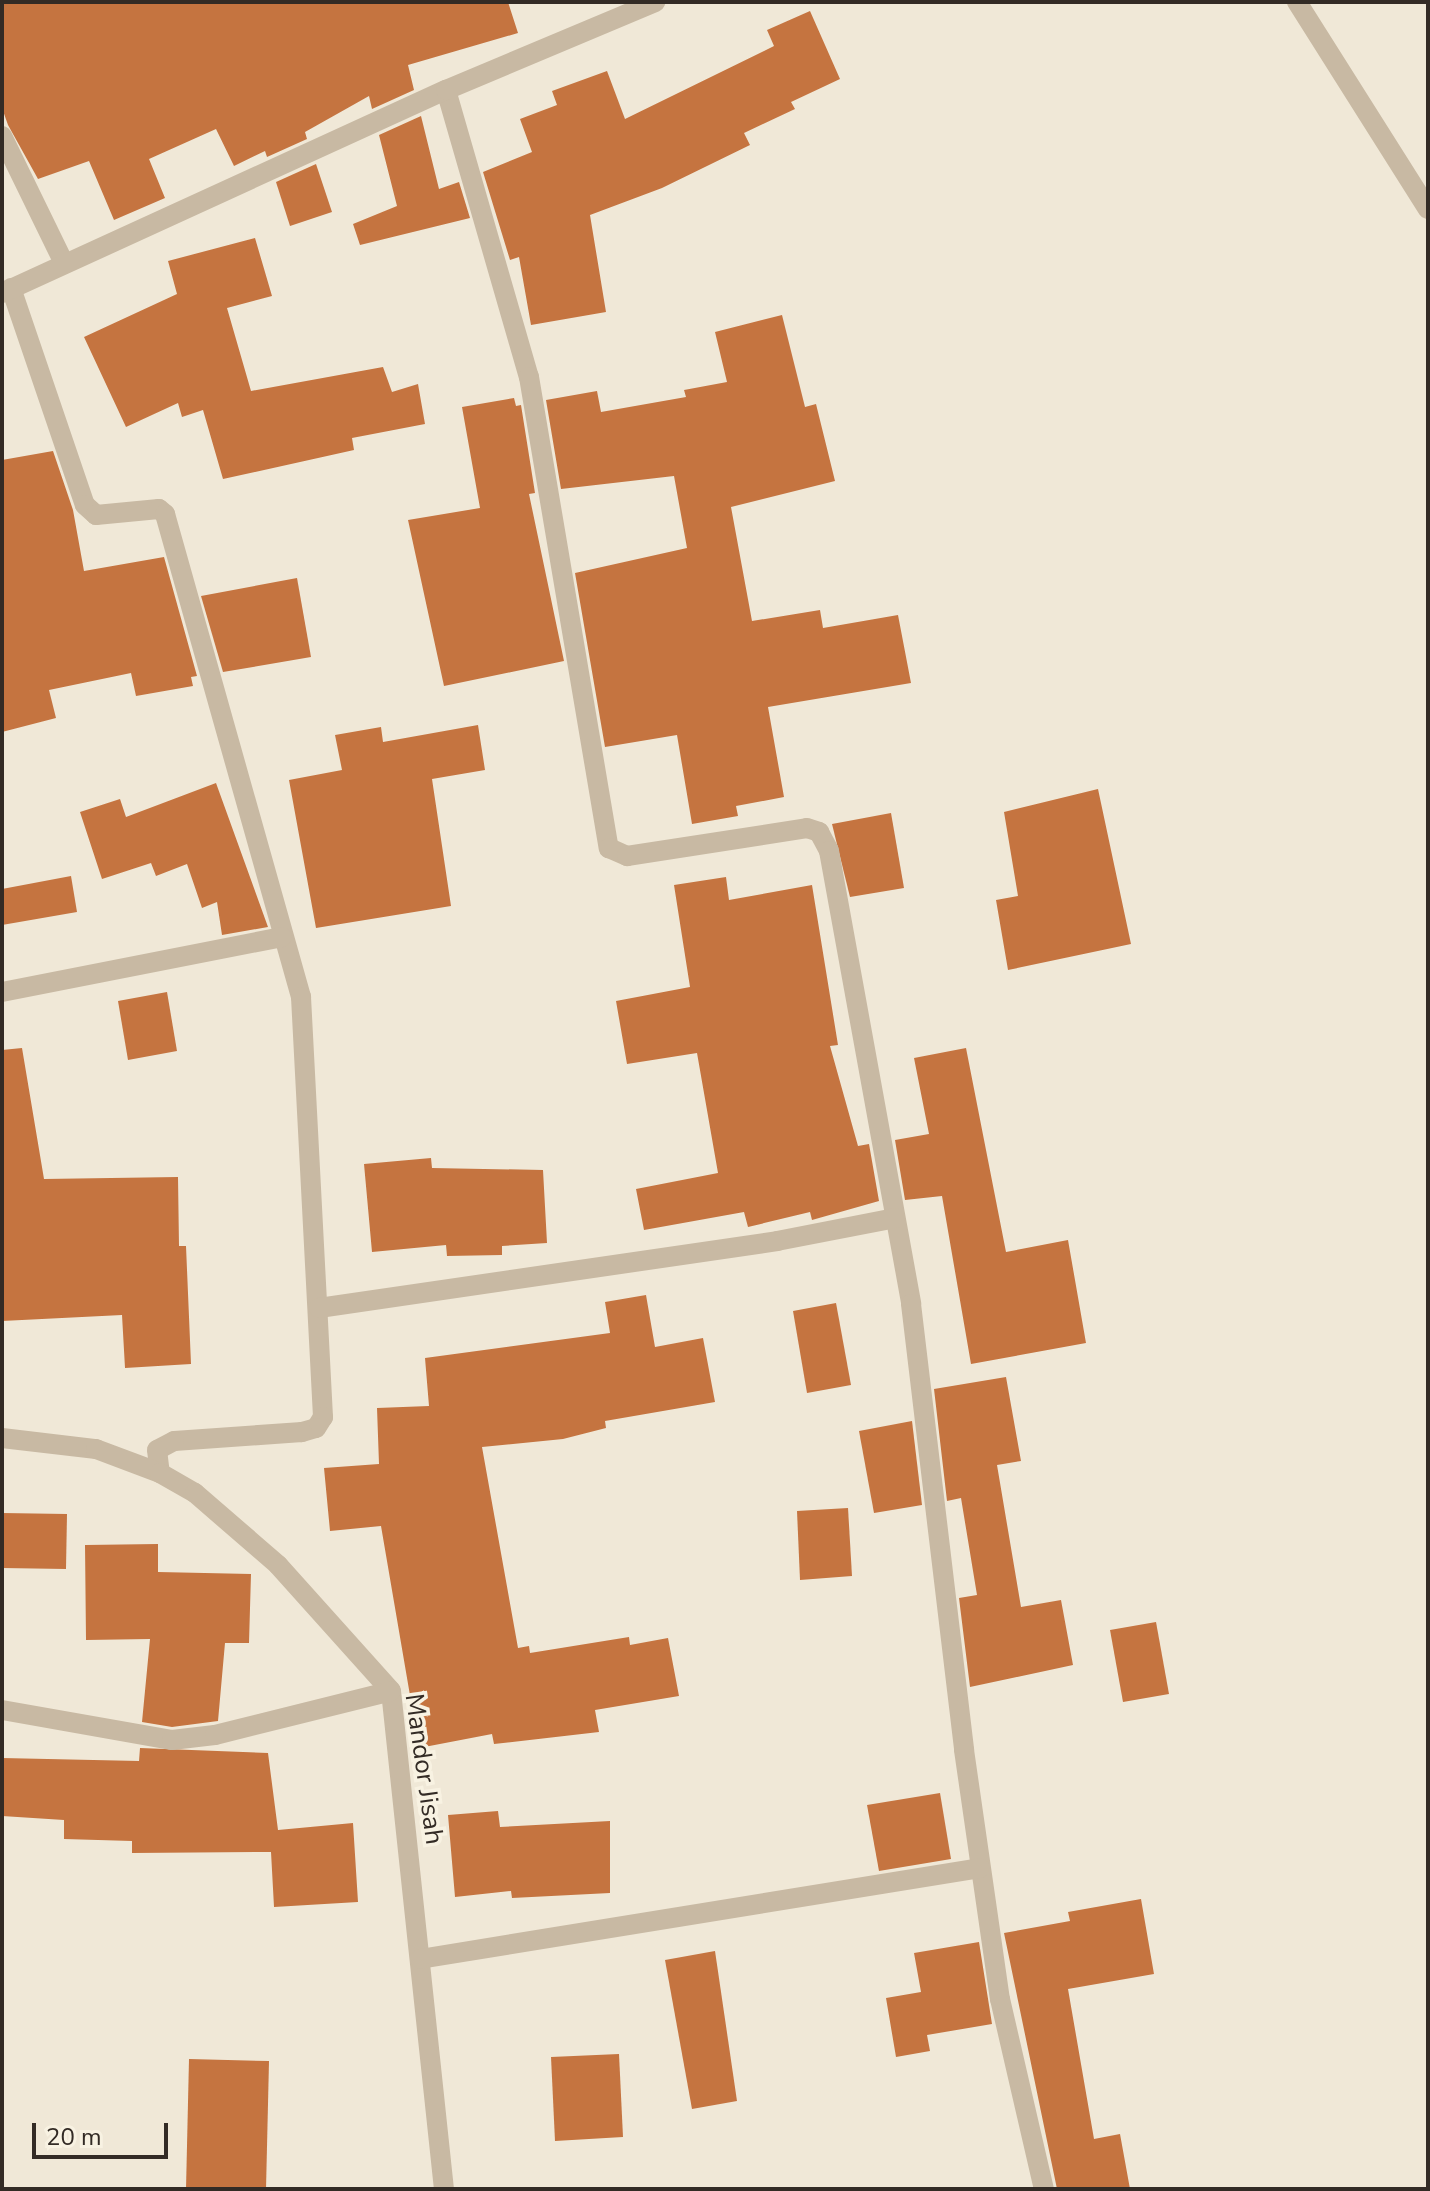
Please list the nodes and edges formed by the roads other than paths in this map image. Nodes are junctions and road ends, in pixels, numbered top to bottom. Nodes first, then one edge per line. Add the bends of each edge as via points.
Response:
1 (655, 2) edge
2 (1297, 2) edge
3 (446, 90) junction
4 (2, 136) edge
5 (1428, 209) edge
6 (64, 263) junction
7 (6, 291) edge
8 (282, 937) junction
9 (2, 992) edge
10 (895, 1218) junction
11 (319, 1308) junction
12 (2, 1438) edge
13 (160, 1473) junction
14 (391, 1691) junction
15 (2, 1710) edge
16 (980, 1868) junction
17 (420, 1959) junction
18 (444, 2189) edge
19 (1044, 2189) edge

1 - 3 street
2 - 5 street
3 - 6 street
3 - 10 street via 529,377 606,841 621,856 807,828 823,837
4 - 6 street
6 - 7 street
7 - 8 street via 85,505 96,515 159,509 165,514
8 - 9 street
8 - 11 street via 301,997
10 - 11 street via 777,1241
10 - 16 street via 939,1508
11 - 13 street via 323,1417 316,1428 174,1441 157,1450
12 - 13 street, Mandor Jisah via 70,1443
13 - 14 street, Mandor Jisah via 195,1493 278,1565
14 - 15 street via 215,1735 172,1740
14 - 17 street, Mandor Jisah
16 - 17 street
16 - 19 street via 1000,1999
17 - 18 street, Mandor Jisah

